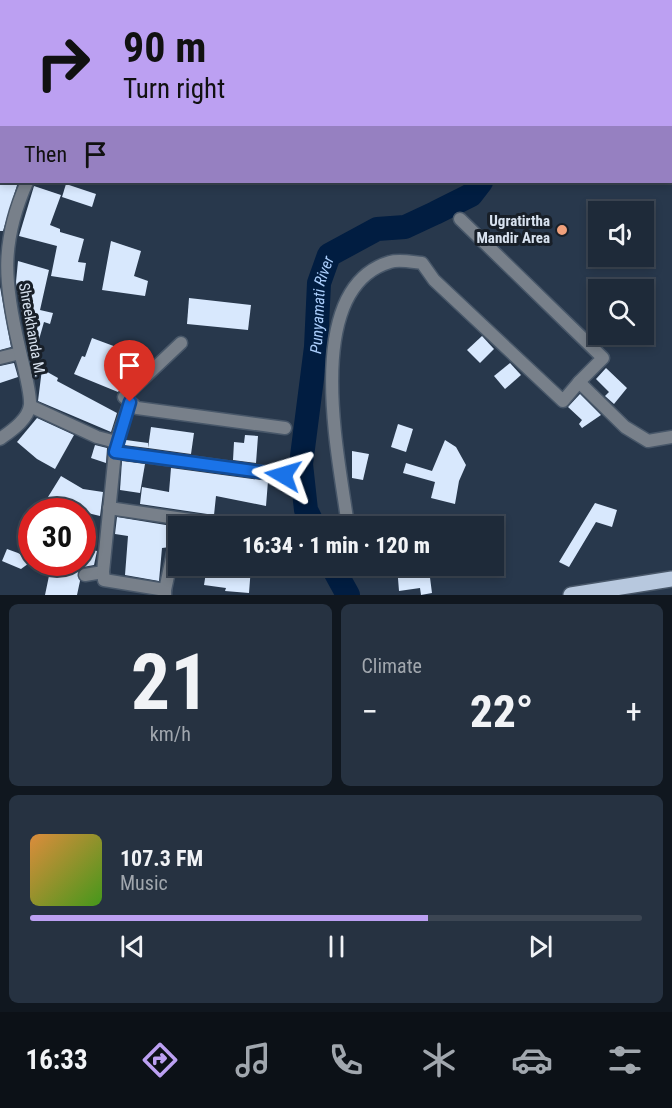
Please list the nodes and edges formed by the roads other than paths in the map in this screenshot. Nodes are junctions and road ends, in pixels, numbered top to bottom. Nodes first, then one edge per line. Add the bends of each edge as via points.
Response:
1 (27, 183) edge
2 (460, 219) dead end
3 (4, 234) edge
4 (5, 312) edge
5 (181, 343) dead end
6 (20, 353) junction
7 (0, 358) edge
8 (579, 382) junction
9 (130, 402) junction
10 (30, 406) junction
11 (285, 428) dead end
12 (672, 437) edge
13 (0, 439) edge
14 (116, 447) junction
15 (283, 475) dead end
16 (109, 508) junction
17 (347, 516) edge
18 (168, 517) edge
19 (104, 573) junction
20 (96, 574) edge
21 (168, 576) edge
22 (672, 579) edge
23 (165, 592) edge
24 (571, 595) edge

1 - 3 street, Shreekhanda M.
2 - 8 street via 603,358
3 - 4 street, Shreekhanda M.
4 - 6 street, Shreekhanda M.
5 - 9 street via 124,398
6 - 7 street
6 - 10 street, Shreekhanda M.
8 - 12 street via 625,428 648,441
8 - 17 street via 563,401 434,279 422,263 390,262 368,274 350,293 336,333 332,418
9 - 11 street via 137,408
9 - 14 street
10 - 13 street via 21,422
10 - 14 street
14 - 15 street
14 - 16 street
16 - 18 street
16 - 19 street
19 - 20 street
19 - 23 street via 104,580
21 - 23 street
22 - 24 main road

